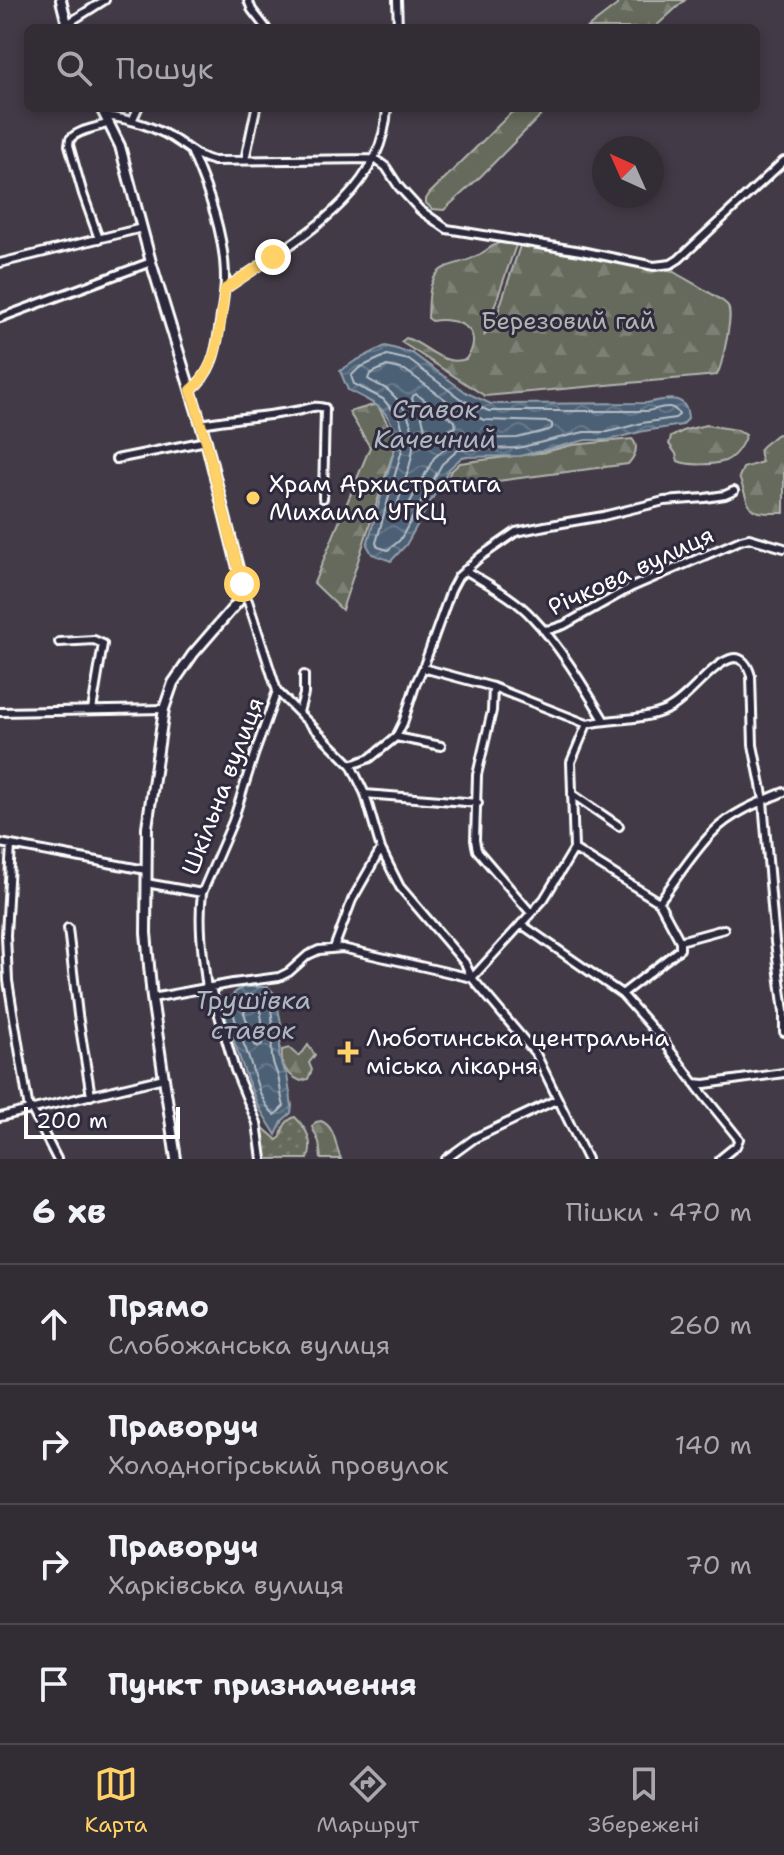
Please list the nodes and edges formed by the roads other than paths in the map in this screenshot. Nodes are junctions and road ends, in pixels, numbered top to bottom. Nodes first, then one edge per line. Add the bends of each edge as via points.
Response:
1 (61, 0) edge
2 (105, 0) edge
3 (248, 0) edge
4 (397, 0) edge
5 (67, 24) edge
6 (70, 24) edge
7 (263, 24) edge
8 (398, 24) edge
9 (136, 112) edge
10 (255, 112) edge
11 (387, 112) edge
12 (105, 116) edge
13 (132, 121) junction
14 (192, 153) junction
15 (375, 159) junction
16 (245, 160) junction
17 (214, 161) junction
18 (784, 161) edge
19 (203, 180) junction
20 (142, 228) junction
21 (99, 239) junction
22 (151, 262) junction
23 (0, 263) edge
24 (225, 289) junction
25 (0, 318) edge
26 (191, 390) junction
27 (201, 424) junction
28 (206, 441) junction
29 (116, 459) dead end
30 (734, 491) dead end
31 (323, 498) dead end
32 (782, 548) edge
33 (465, 570) junction
34 (242, 593) junction
35 (543, 630) junction
36 (59, 642) dead end
37 (423, 668) junction
38 (304, 675) dead end
39 (493, 687) junction
40 (277, 691) junction
41 (164, 709) junction
42 (92, 710) junction
43 (0, 712) edge
44 (299, 712) junction
45 (604, 720) junction
46 (587, 724) junction
47 (396, 737) junction
48 (441, 746) dead end
49 (351, 765) junction
50 (784, 792) edge
51 (365, 794) junction
52 (572, 794) junction
53 (764, 800) junction
54 (478, 803) junction
55 (619, 826) dead end
56 (0, 843) edge
57 (11, 845) junction
58 (381, 849) junction
59 (574, 849) junction
60 (146, 870) junction
61 (146, 883) junction
62 (202, 893) junction
63 (659, 902) junction
64 (531, 913) junction
65 (521, 924) junction
66 (68, 928) dead end
67 (724, 929) dead end
68 (680, 941) junction
69 (334, 948) junction
70 (472, 978) junction
71 (209, 988) junction
72 (622, 994) junction
73 (152, 998) junction
74 (784, 1012) edge
75 (784, 1032) edge
76 (784, 1073) edge
77 (164, 1078) junction
78 (694, 1083) junction
79 (91, 1096) junction
80 (558, 1099) junction
81 (30, 1110) junction
82 (0, 1117) edge
83 (57, 1159) edge
84 (176, 1159) edge
85 (262, 1159) edge
86 (446, 1159) edge
87 (587, 1159) edge
88 (720, 1159) edge

1 - 5 street
2 - 6 street
3 - 7 street
4 - 8 street
9 - 13 street
10 - 16 street
11 - 15 street
12 - 13 street
12 - 20 street via 120,146
12 - 21 street via 94,129 77,133 69,145
13 - 14 street
14 - 17 street
14 - 19 street
15 - 16 street
15 - 18 street via 420,210 447,229 662,266 679,259
15 - 24 street via 342,202 309,232
16 - 17 street
17 - 19 street via 204,170
19 - 24 street via 222,242
20 - 21 street
20 - 22 street
21 - 23 street
22 - 25 street
22 - 26 street
24 - 26 street via 209,371
26 - 27 street
27 - 28 street
27 - 31 street via 316,405 325,408
28 - 29 street
28 - 34 street
30 - 33 street via 516,532
32 - 35 street, Річкова вулиця via 741,540 632,587 564,625
33 - 35 street, Річкова вулиця via 526,611
33 - 37 street via 446,603
34 - 40 street
34 - 41 street via 179,673
35 - 45 street, Річкова вулиця
36 - 42 street via 103,644
37 - 39 street
37 - 47 street
38 - 44 street
39 - 46 street
39 - 54 street via 477,775
40 - 44 street
40 - 62 street, Шкільна вулиця via 233,821
41 - 42 street
41 - 60 street
42 - 43 street
44 - 49 street
45 - 46 street
45 - 53 street via 666,710 728,660 742,660 749,669 753,745
46 - 52 street via 571,762
47 - 48 street
47 - 49 street via 370,758
49 - 51 street
50 - 53 street
51 - 54 street
51 - 58 street
52 - 55 street
52 - 59 street
53 - 63 street via 713,832
53 - 74 street
54 - 64 street via 477,850
56 - 57 street
57 - 60 street
57 - 81 street via 8,981
58 - 69 street via 352,900
58 - 70 street via 400,887
59 - 63 street
59 - 64 street
60 - 61 street
61 - 62 street
61 - 73 street
62 - 71 street, Шкільна вулиця
63 - 68 street
64 - 65 street
65 - 70 street
65 - 72 street
66 - 79 street
67 - 68 street
68 - 72 street via 680,949
69 - 70 street
69 - 71 street via 308,955 279,977
70 - 80 street via 536,1054
71 - 73 street
71 - 85 street, Шкільна вулиця via 257,1123
72 - 78 street
73 - 77 street
74 - 75 street
76 - 78 street
77 - 79 street
77 - 84 street
78 - 88 street via 739,1139
79 - 81 street
80 - 86 street via 475,1138
80 - 87 street
81 - 82 street
81 - 83 street

